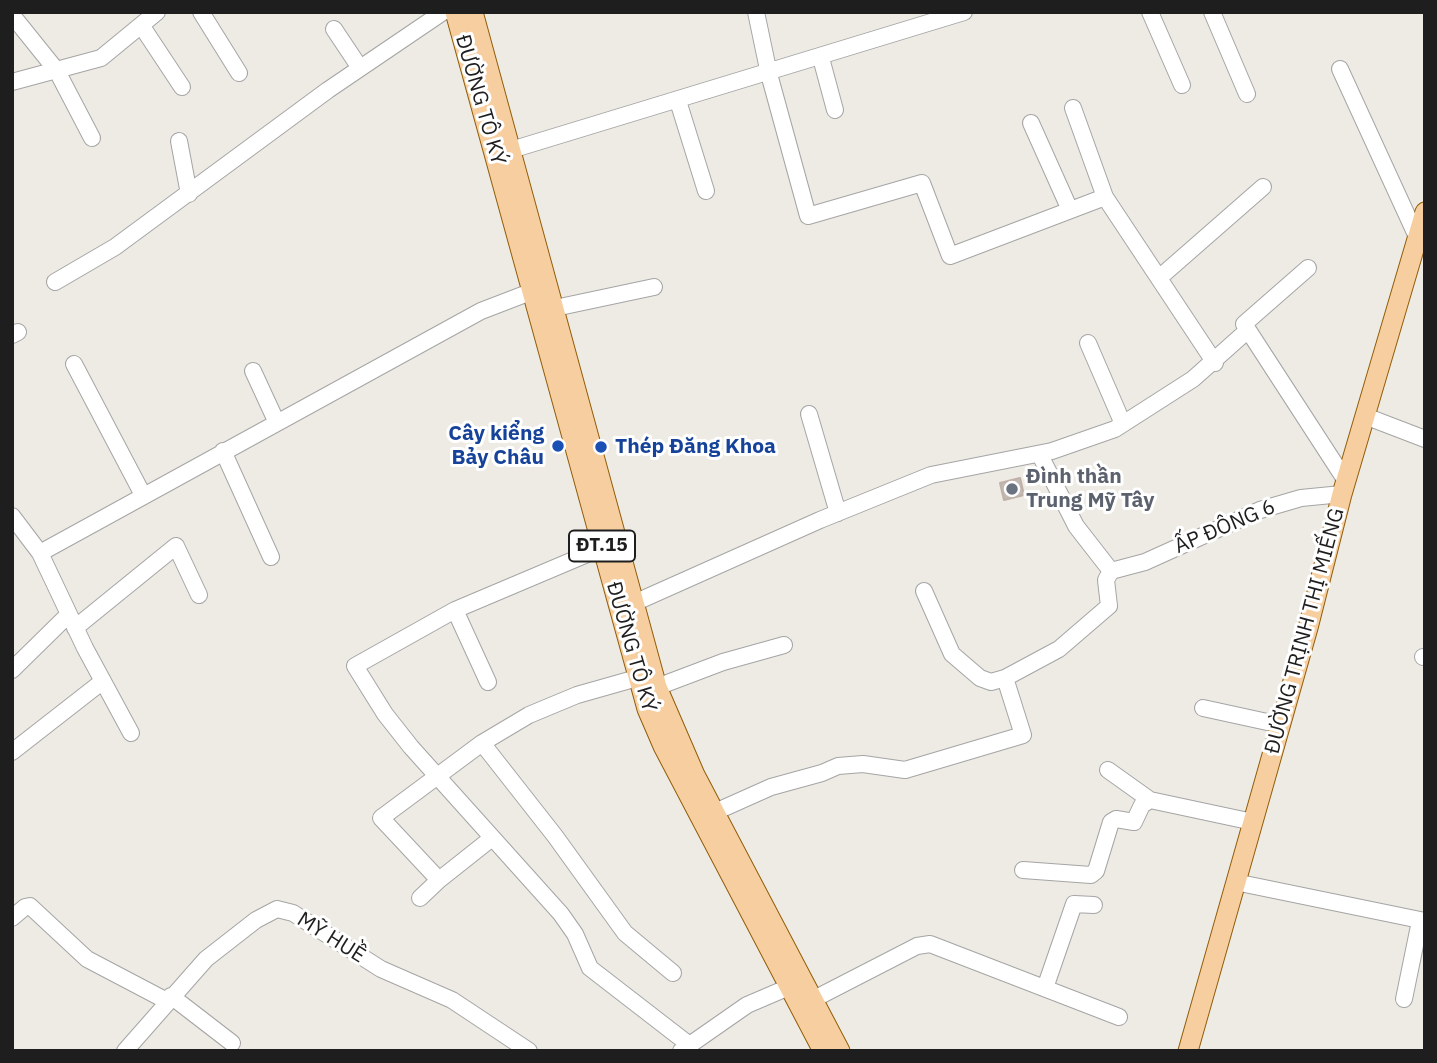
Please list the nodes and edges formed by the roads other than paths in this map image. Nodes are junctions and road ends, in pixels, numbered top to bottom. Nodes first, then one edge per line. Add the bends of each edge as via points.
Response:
1 (157, 12) edge
2 (201, 12) edge
3 (443, 12) edge
4 (455, 12) edge
5 (473, 12) edge
6 (756, 12) edge
7 (964, 12) edge
8 (1150, 12) edge
9 (1212, 12) edge
10 (12, 15) edge
11 (141, 25) junction
12 (334, 29) dead end
13 (821, 58) junction
14 (360, 68) junction
15 (1340, 69) dead end
16 (57, 71) junction
17 (239, 73) dead end
18 (769, 74) junction
19 (12, 82) edge
20 (1182, 85) dead end
21 (182, 87) dead end
22 (1247, 94) dead end
23 (678, 101) junction
24 (1073, 108) dead end
25 (835, 110) dead end
26 (1031, 123) dead end
27 (92, 138) dead end
28 (180, 141) dead end
29 (511, 150) junction
30 (1263, 187) dead end
31 (706, 191) dead end
32 (189, 194) junction
33 (1105, 197) junction
34 (1070, 210) junction
35 (1425, 212) edge
36 (1417, 237) junction
37 (1308, 268) dead end
38 (1159, 278) junction
39 (55, 282) dead end
40 (654, 287) dead end
41 (533, 291) junction
42 (555, 308) junction
43 (1248, 330) junction
44 (1087, 343) dead end
45 (1215, 363) junction
46 (74, 364) dead end
47 (253, 371) dead end
48 (809, 414) dead end
49 (1366, 416) junction
50 (277, 423) junction
51 (1123, 424) junction
52 (1425, 439) edge
53 (222, 452) junction
54 (1040, 454) junction
55 (1344, 487) junction
56 (144, 495) junction
57 (838, 513) junction
58 (12, 516) edge
59 (610, 544) junction
60 (40, 553) junction
61 (271, 557) dead end
62 (1111, 571) junction
63 (924, 591) dead end
64 (199, 595) dead end
65 (627, 607) junction
66 (455, 610) junction
67 (72, 621) junction
68 (784, 645) dead end
69 (12, 670) edge
70 (637, 678) junction
71 (1005, 678) junction
72 (103, 681) junction
73 (488, 682) dead end
74 (657, 687) junction
75 (1203, 708) dead end
76 (1281, 725) junction
77 (131, 733) dead end
78 (482, 743) junction
79 (12, 752) edge
80 (1108, 770) dead end
81 (436, 775) junction
82 (1150, 800) junction
83 (715, 812) junction
84 (1253, 822) junction
85 (492, 838) junction
86 (1023, 870) dead end
87 (439, 880) junction
88 (1236, 882) junction
89 (420, 898) dead end
90 (1094, 905) dead end
91 (12, 918) edge
92 (1422, 921) edge
93 (673, 974) dead end
94 (789, 987) junction
95 (1045, 988) junction
96 (169, 998) junction
97 (814, 999) junction
98 (1404, 999) dead end
99 (1119, 1017) dead end
100 (232, 1043) dead end
101 (684, 1047) edge
102 (125, 1051) edge
103 (529, 1051) edge
104 (823, 1051) edge
105 (840, 1051) edge
106 (1188, 1051) edge

1 - 11 street
2 - 17 street
3 - 14 street
4 - 41 main road, ĐƯỜNG TÔ KÝ / ĐT.15
5 - 29 main road, ĐƯỜNG TÔ KÝ / ĐT.15
6 - 18 street
7 - 13 street
8 - 20 street
9 - 22 street
10 - 16 street
11 - 16 street via 101,58
11 - 21 street
12 - 14 street
13 - 18 street
13 - 25 street
14 - 32 street
15 - 36 street
16 - 19 street
16 - 27 street
18 - 23 street
18 - 34 street via 808,216 922,183 950,256
23 - 29 street
23 - 31 street
24 - 33 street
26 - 34 street
28 - 32 street
29 - 42 main road, ĐƯỜNG TÔ KÝ / ĐT.15
30 - 38 street
32 - 39 street via 115,247
33 - 34 street
33 - 38 street
35 - 36 main road, ĐƯỜNG TRỊNH THỊ MIẾNG
36 - 49 main road, ĐƯỜNG TRỊNH THỊ MIẾNG
37 - 43 street via 1244,324
38 - 45 street
40 - 42 street
41 - 50 street via 481,311
41 - 59 main road, ĐƯỜNG TÔ KÝ / ĐT.15
42 - 59 main road, ĐƯỜNG TÔ KÝ / ĐT.15
43 - 45 street
43 - 55 street
44 - 51 street
45 - 51 street
46 - 56 street
47 - 50 street
48 - 57 street
49 - 52 street
49 - 55 main road, ĐƯỜNG TRỊNH THỊ MIẾNG
50 - 53 street
51 - 54 street
53 - 56 street
53 - 61 street
54 - 57 street via 931,475
54 - 62 street via 1076,526
55 - 62 street, ẤP ĐÔNG 6 via 1260,510 1145,562
55 - 76 main road, ĐƯỜNG TRỊNH THỊ MIẾNG
56 - 60 street
57 - 65 street
58 - 60 street
59 - 65 main road, ĐƯỜNG TÔ KÝ / ĐT.15
59 - 66 street
60 - 67 street
62 - 71 street via 1109,606 1059,649
63 - 71 street via 952,654 980,678 991,682
64 - 67 street via 176,546
65 - 70 main road, ĐƯỜNG TÔ KÝ / ĐT.15
65 - 74 main road, ĐƯỜNG TÔ KÝ / ĐT.15
66 - 73 street
66 - 81 street via 355,666 386,714
67 - 69 street
67 - 72 street
68 - 74 street
70 - 78 street via 529,715
70 - 94 main road, ĐƯỜNG TÔ KÝ / ĐT.15 via 663,746
71 - 83 street via 1030,733 905,770 838,766 771,787
72 - 77 street
72 - 79 street
74 - 83 main road, ĐƯỜNG TÔ KÝ / ĐT.15
75 - 76 street
76 - 84 main road, ĐƯỜNG TRỊNH THỊ MIẾNG
78 - 81 street
78 - 93 street via 625,933
80 - 82 street
81 - 85 street
81 - 87 street via 381,818
82 - 84 street
82 - 86 street via 1142,805 1134,822 1111,822 1096,872 1091,875
83 - 97 main road, ĐƯỜNG TÔ KÝ / ĐT.15
84 - 88 main road, ĐƯỜNG TRỊNH THỊ MIẾNG
85 - 87 street
85 - 101 street via 561,914 590,968
87 - 89 street
88 - 92 street
88 - 106 main road, ĐƯỜNG TRỊNH THỊ MIẾNG
90 - 95 street via 1073,904
91 - 96 street via 30,906 87,959
92 - 98 street
94 - 101 street via 747,1005
94 - 104 main road, ĐƯỜNG TÔ KÝ / ĐT.15
95 - 97 street via 929,944
95 - 99 street
96 - 100 street
96 - 102 street, MỸ HUỀ
96 - 103 street, MỸ HUỀ via 206,959 276,909 293,913 381,969 452,1000
97 - 105 main road, ĐƯỜNG TÔ KÝ / ĐT.15

